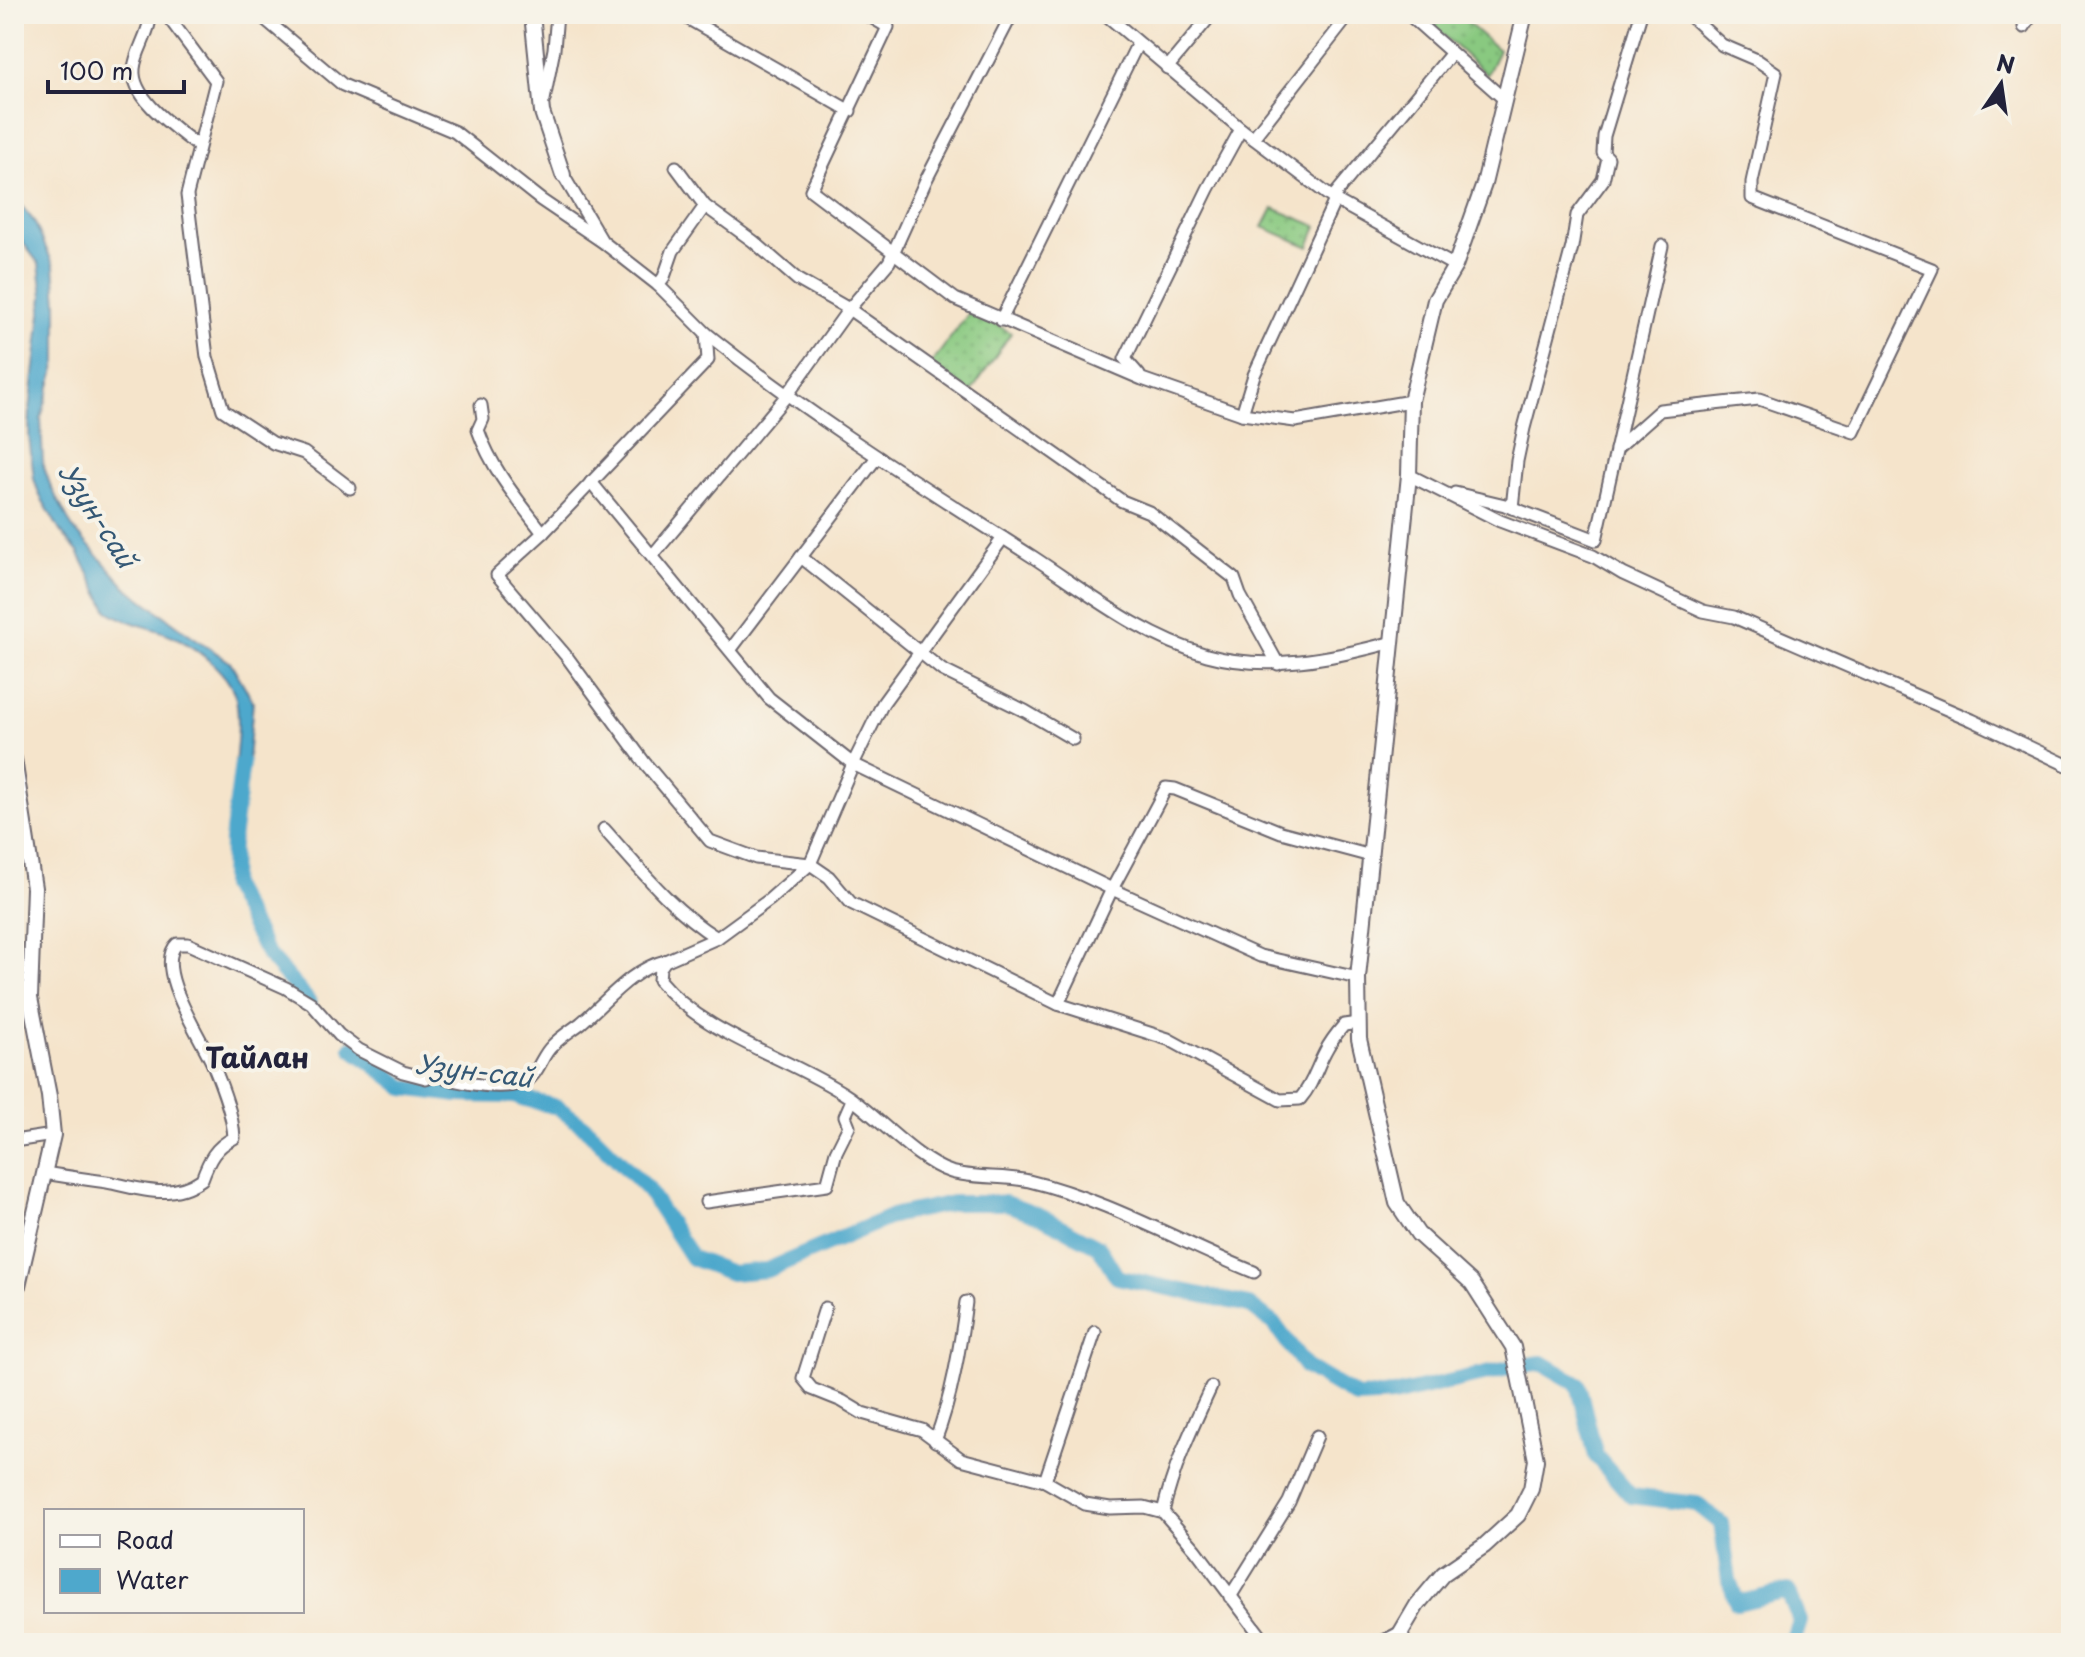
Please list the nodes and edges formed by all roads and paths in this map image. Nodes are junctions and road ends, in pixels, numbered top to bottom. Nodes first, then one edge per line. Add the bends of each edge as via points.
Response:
1 (151, 14) edge
2 (166, 14) edge
3 (259, 14) edge
4 (532, 14) edge
5 (557, 14) edge
6 (680, 14) edge
7 (866, 14) edge
8 (1012, 14) edge
9 (1105, 14) edge
10 (1212, 14) edge
11 (1350, 14) edge
12 (1408, 14) edge
13 (1525, 14) edge
14 (1641, 14) edge
15 (1688, 14) edge
16 (2032, 14) edge
17 (2024, 27) dead end
18 (1138, 43) junction
19 (1451, 54) junction
20 (1167, 68) junction
21 (1505, 100) junction
22 (850, 111) junction
23 (542, 112) junction
24 (1241, 129) junction
25 (1253, 138) junction
26 (198, 146) junction
27 (676, 167) dead end
28 (563, 175) joint
29 (1334, 198) junction
30 (705, 206) junction
31 (603, 242) junction
32 (1662, 246) dead end
33 (892, 253) junction
34 (1455, 266) junction
35 (658, 285) junction
36 (849, 309) junction
37 (1001, 320) junction
38 (706, 333) junction
39 (1142, 379) junction
40 (788, 394) junction
41 (1411, 401) junction
42 (481, 405) dead end
43 (1242, 414) junction
44 (1616, 449) junction
45 (877, 457) junction
46 (1409, 475) junction
47 (591, 482) junction
48 (350, 488) dead end
49 (1438, 489) junction
50 (1512, 508) junction
51 (543, 533) junction
52 (1003, 538) junction
53 (652, 556) junction
54 (801, 557) junction
55 (1393, 642) junction
56 (731, 649) junction
57 (919, 653) junction
58 (1278, 664) junction
59 (1073, 739) dead end
60 (14, 759) edge
61 (853, 764) junction
62 (2071, 767) edge
63 (604, 829) dead end
64 (1371, 856) junction
65 (810, 864) junction
66 (1112, 889) junction
67 (717, 938) junction
68 (665, 961) junction
69 (1358, 978) junction
70 (1058, 1004) junction
71 (1359, 1023) junction
72 (852, 1100) junction
73 (53, 1135) junction
74 (14, 1141) edge
75 (44, 1173) junction
76 (706, 1202) dead end
77 (1254, 1272) dead end
78 (17, 1278) edge
79 (966, 1302) dead end
80 (14, 1303) edge
81 (825, 1308) dead end
82 (1095, 1332) dead end
83 (1211, 1387) dead end
84 (1317, 1436) dead end
85 (935, 1441) junction
86 (1045, 1481) junction
87 (1163, 1512) junction
88 (1230, 1597) junction
89 (1402, 1637) edge
90 (1270, 1643) edge
91 (1380, 1643) edge

1 - 26 street via 134,69 137,88 153,109
2 - 26 street via 216,81
3 - 31 street via 343,85 455,132
4 - 23 street
5 - 23 street
6 - 22 street
7 - 22 street via 888,27
8 - 33 street
9 - 18 street
10 - 20 street
11 - 25 street
12 - 19 street
13 - 21 street
14 - 50 street via 1604,136 1603,153 1608,158 1603,180 1577,215 1519,450
15 - 44 street via 1722,45 1776,73 1752,198 1932,269 1854,432 1759,399 1660,410
16 - 17 street
18 - 20 street
18 - 37 street
19 - 21 street
19 - 29 street
20 - 24 street
21 - 34 street via 1484,184
22 - 33 street via 811,190
23 - 28 street
24 - 25 street
24 - 39 street via 1125,359
25 - 29 street
26 - 48 street via 187,195 207,357 223,410 273,443 304,453
27 - 30 street
28 - 31 street
29 - 34 street
29 - 43 street via 1254,375
30 - 35 street via 673,251
30 - 36 street via 798,280
31 - 35 street
32 - 44 street
33 - 36 street
33 - 37 street via 955,299
34 - 41 street via 1435,300
35 - 38 street
36 - 40 street
36 - 58 street via 1122,501 1149,512 1234,578
37 - 39 street
38 - 40 street
38 - 47 street via 708,360
39 - 43 street
40 - 45 street
40 - 53 street
41 - 43 street via 1295,421
41 - 46 street
42 - 51 street via 478,430 486,452
44 - 50 street via 1596,540
45 - 52 street
45 - 54 street
46 - 49 street
46 - 55 street
47 - 51 street
47 - 53 street
49 - 50 street
49 - 62 street via 1703,611 1734,617
51 - 65 street via 497,575 567,657 644,762 710,841 756,858
52 - 57 street
52 - 58 street via 1157,637 1209,655
53 - 56 street
54 - 56 street
54 - 57 street
55 - 58 street
55 - 64 street
56 - 61 street via 769,698
57 - 59 street
57 - 61 street via 883,703
60 - 73 street via 34,888 30,998
61 - 65 street
61 - 66 street
63 - 67 street via 681,913
64 - 66 street via 1281,832 1166,788
64 - 69 street
65 - 67 street
65 - 70 street via 851,903
66 - 69 street via 1260,956
66 - 70 street
67 - 68 street
68 - 72 street via 659,980 671,995
68 - 75 street via 632,977 551,1046 530,1078 514,1086 470,1086 437,1074 426,1078 403,1072 359,1050 314,1005 286,988 188,944 177,944 168,964 213,1064 234,1138 221,1144 197,1183 166,1192
69 - 71 street
70 - 71 street via 1168,1039 1280,1100 1300,1099 1339,1031
71 - 89 street via 1397,1203 1418,1234 1472,1283 1513,1347 1536,1460 1531,1489 1518,1515 1443,1574 1417,1605
72 - 76 street via 845,1116 849,1126 827,1185
72 - 77 street via 928,1161 951,1172 1029,1181 1087,1200
73 - 74 street
73 - 75 street
75 - 78 street
78 - 80 street
79 - 85 street
81 - 85 street via 803,1378 812,1389 862,1413 922,1430
82 - 86 street
83 - 87 street
84 - 88 street via 1289,1502
85 - 86 street via 961,1459
86 - 87 street via 1085,1504
87 - 88 street
88 - 90 street
89 - 91 street

